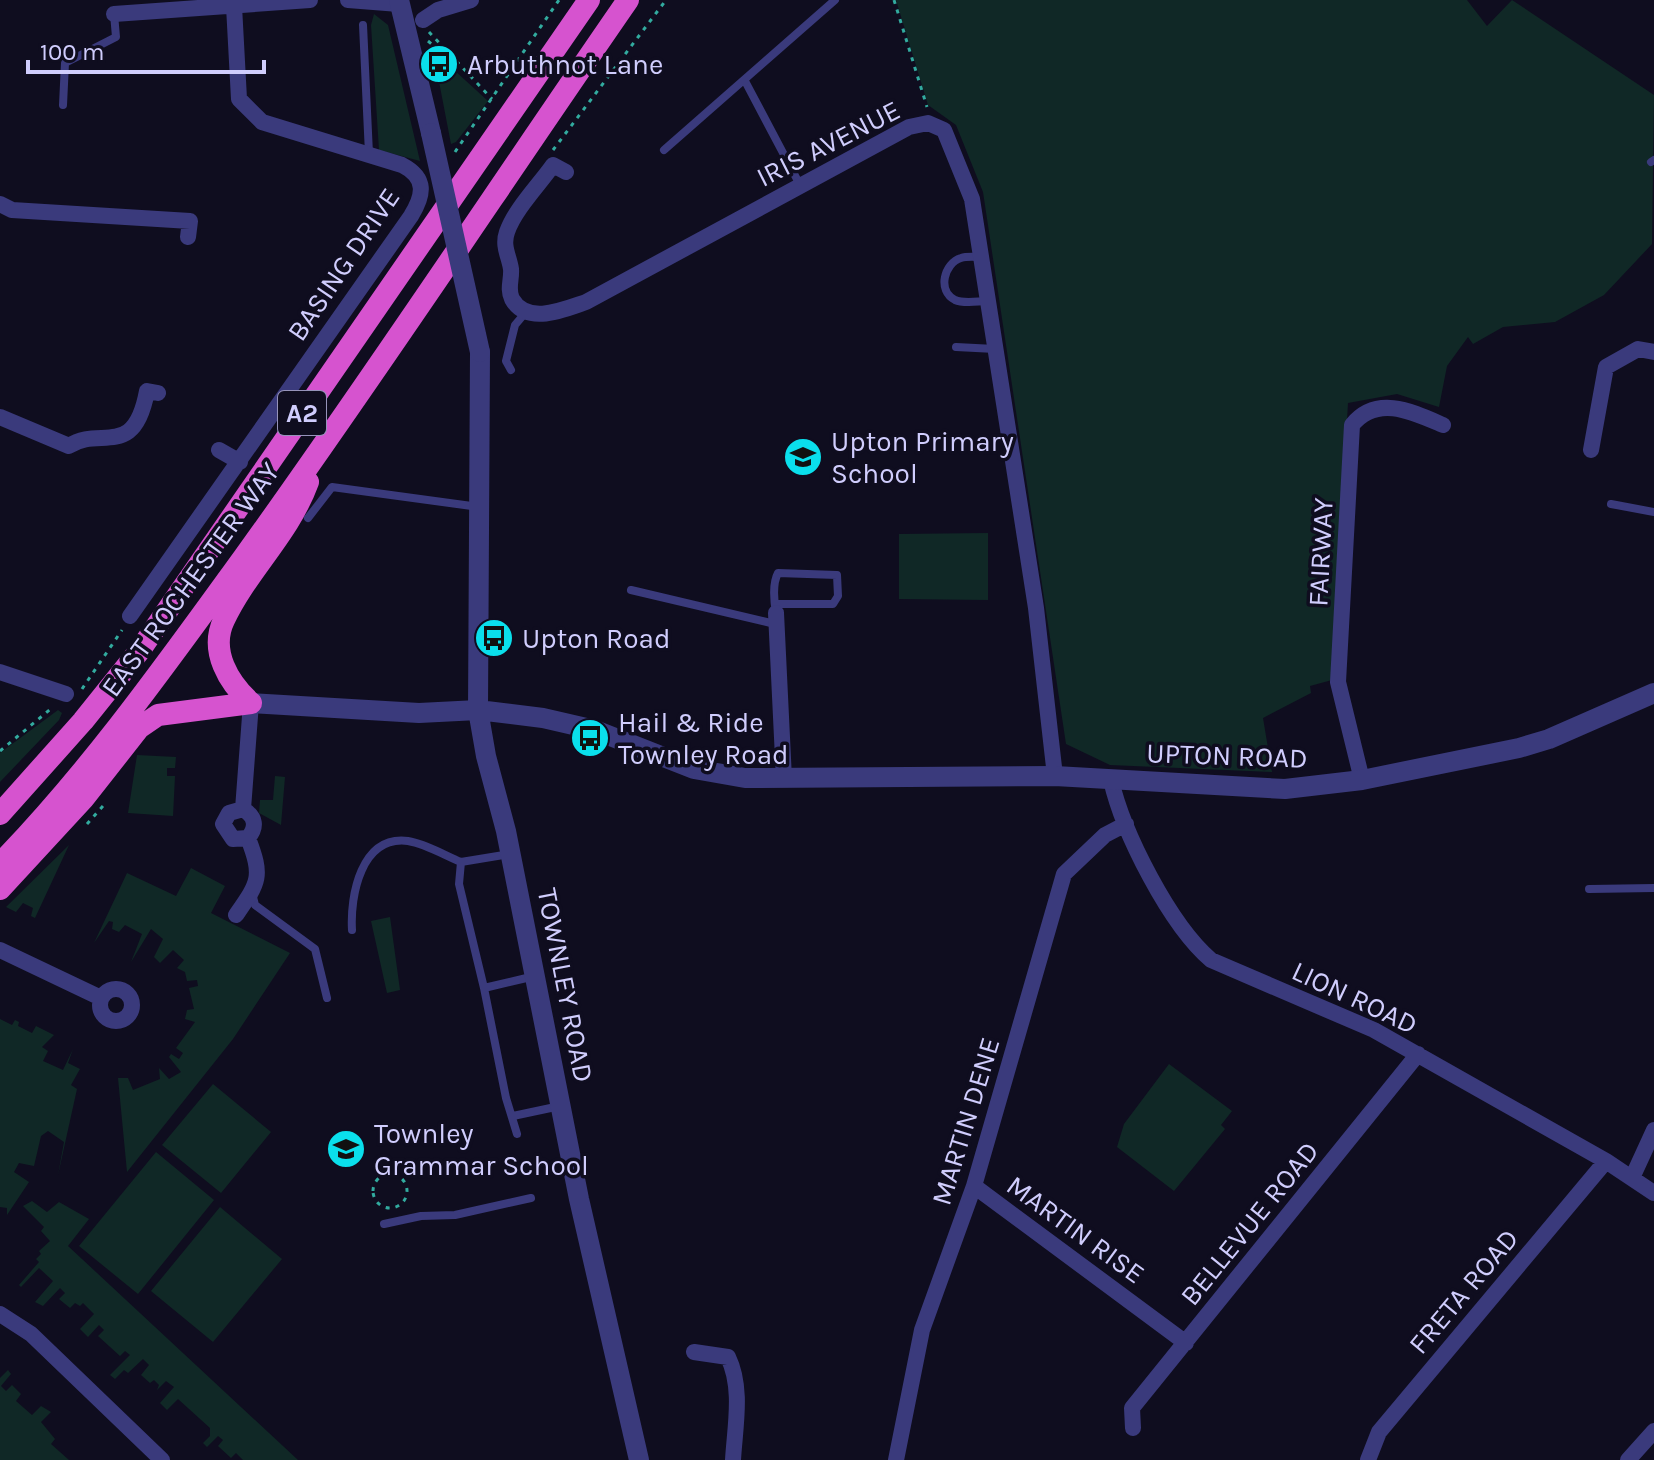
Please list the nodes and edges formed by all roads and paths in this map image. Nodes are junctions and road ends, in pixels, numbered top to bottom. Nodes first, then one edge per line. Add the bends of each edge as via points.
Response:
1 (310, 0) edge
2 (348, 0) edge
3 (471, 0) edge
4 (559, 0) edge
5 (589, 0) edge
6 (628, 0) edge
7 (666, 0) edge
8 (835, 0) edge
9 (894, 0) edge
10 (234, 6) junction
11 (406, 10) edge
12 (114, 14) joint
13 (363, 25) dead end
14 (459, 66) junction
15 (745, 81) junction
16 (492, 99) junction
17 (63, 105) dead end
18 (928, 123) junction
19 (664, 150) dead end
20 (369, 154) junction
21 (451, 157) dead end
22 (560, 169) joint
23 (800, 185) junction
24 (191, 203) dead end
25 (0, 204) edge
26 (981, 257) junction
27 (988, 301) junction
28 (526, 312) junction
29 (956, 347) dead end
30 (996, 349) junction
31 (1654, 352) edge
32 (511, 370) dead end
33 (147, 391) dead end
34 (0, 417) edge
35 (1443, 425) dead end
36 (219, 450) dead end
37 (1591, 450) dead end
38 (320, 451) junction
39 (240, 462) junction
40 (1611, 504) dead end
41 (480, 507) junction
42 (1654, 512) edge
43 (308, 518) dead end
44 (631, 590) dead end
45 (775, 614) junction
46 (130, 616) joint
47 (0, 672) edge
48 (1654, 693) edge
49 (66, 694) junction
50 (251, 703) junction
51 (478, 710) junction
52 (0, 751) edge
53 (1055, 776) junction
54 (784, 779) junction
55 (1111, 780) junction
56 (1362, 780) junction
57 (107, 800) dead end
58 (243, 809) junction
59 (0, 814) edge
60 (1126, 824) junction
61 (78, 834) dead end
62 (248, 838) junction
63 (511, 854) junction
64 (461, 862) junction
65 (0, 864) edge
66 (1654, 888) edge
67 (0, 889) edge
68 (1589, 889) dead end
69 (252, 892) junction
70 (236, 915) dead end
71 (352, 930) dead end
72 (0, 950) edge
73 (535, 976) junction
74 (484, 988) junction
75 (101, 998) dead end
76 (327, 998) dead end
77 (1418, 1054) junction
78 (561, 1106) junction
79 (513, 1116) junction
80 (1654, 1130) edge
81 (517, 1134) dead end
82 (1606, 1161) junction
83 (1632, 1178) junction
84 (974, 1186) junction
85 (1654, 1193) edge
86 (531, 1198) dead end
87 (374, 1199) joint
88 (384, 1224) dead end
89 (0, 1314) edge
90 (1186, 1343) junction
91 (694, 1352) dead end
92 (1133, 1428) dead end
93 (1654, 1431) edge
94 (162, 1460) edge
95 (639, 1460) edge
96 (733, 1460) edge
97 (896, 1460) edge
98 (1368, 1460) edge
99 (1628, 1460) edge

1 - 10 street
2 - 11 street
3 - 11 street via 438,10
4 - 16 path
5 - 59 highway, EAST ROCHESTER WAY / A2 via 140,650
6 - 38 highway, EAST ROCHESTER WAY / A2
7 - 22 path via 552,151
8 - 15 lane
9 - 18 path
10 - 12 street
10 - 20 street, BASING DRIVE via 239,99 250,113 262,122
11 - 14 path
11 - 14 path via 443,56
11 - 41 street, bridge via 480,352
12 - 17 lane via 116,37 65,63
13 - 20 lane
14 - 16 path
15 - 19 lane
15 - 23 lane
16 - 21 path
18 - 23 street, IRIS AVENUE via 909,127
18 - 26 street, IRIS AVENUE via 944,130 959,161 972,199
20 - 39 street, BASING DRIVE via 412,171 421,181 420,202
22 - 28 street via 507,231 509,288
23 - 28 street, IRIS AVENUE via 586,302 549,314
24 - 25 street via 189,229 12,210
26 - 27 street, IRIS AVENUE
26 - 27 lane via 955,261 944,284 957,301
27 - 30 street, IRIS AVENUE
28 - 32 lane via 515,325 506,361
29 - 30 lane
30 - 53 street, IRIS AVENUE via 1036,608
31 - 37 street via 1638,349 1606,367
33 - 34 street via 135,422 110,440 79,439 69,446
35 - 56 street, FAIRWAY via 1384,406 1360,414 1352,425 1338,682
36 - 39 street
38 - 50 highway, A2 via 299,506 223,621 221,656 227,678
38 - 65 highway, EAST ROCHESTER WAY / A2 via 101,751
39 - 46 street, BASING DRIVE
40 - 42 lane
41 - 43 lane via 332,487
41 - 51 street
44 - 45 lane
45 - 45 lane via 778,573 837,575 833,604
45 - 54 street
46 - 49 path via 79,693
47 - 49 street
48 - 56 street, UPTON ROAD via 1519,748
49 - 52 path
50 - 51 street, UPTON ROAD via 419,713
50 - 58 street
50 - 67 highway via 158,715 139,728 84,798
51 - 54 street, UPTON ROAD via 595,730 694,769
51 - 63 street, TOWNLEY ROAD
53 - 54 street, UPTON ROAD
53 - 55 street, UPTON ROAD
55 - 56 street, UPTON ROAD via 1285,789
55 - 60 street, LION ROAD
57 - 61 path
58 - 62 street via 254,821
58 - 62 street via 229,813 223,824 233,839
60 - 77 street, LION ROAD via 1172,915 1211,960 1340,1014
60 - 84 street, MARTIN DENE via 1105,835 1064,874
62 - 69 street via 258,865 259,879
63 - 64 lane
63 - 73 street, TOWNLEY ROAD
64 - 71 lane via 411,842 380,846 351,893
64 - 74 lane via 459,884
66 - 68 lane
69 - 70 street
69 - 76 lane via 255,905 315,949
72 - 75 street
73 - 74 lane
73 - 78 street, TOWNLEY ROAD
74 - 79 lane
77 - 82 street, LION ROAD
77 - 90 street, BELLEVUE ROAD
78 - 79 lane
78 - 95 street, TOWNLEY ROAD
79 - 81 lane
80 - 83 street
82 - 83 street, LION ROAD
82 - 98 street, FRETA ROAD via 1379,1432
83 - 85 street, LION ROAD
84 - 90 street, MARTIN RISE
84 - 97 street, MARTIN DENE via 922,1330
86 - 88 lane
87 - 87 path via 389,1208 398,1206 407,1192 405,1183 390,1173 382,1175 375,1181
89 - 94 street via 31,1334
90 - 92 street, BELLEVUE ROAD via 1132,1408
91 - 96 street via 728,1357 735,1371
93 - 99 street

